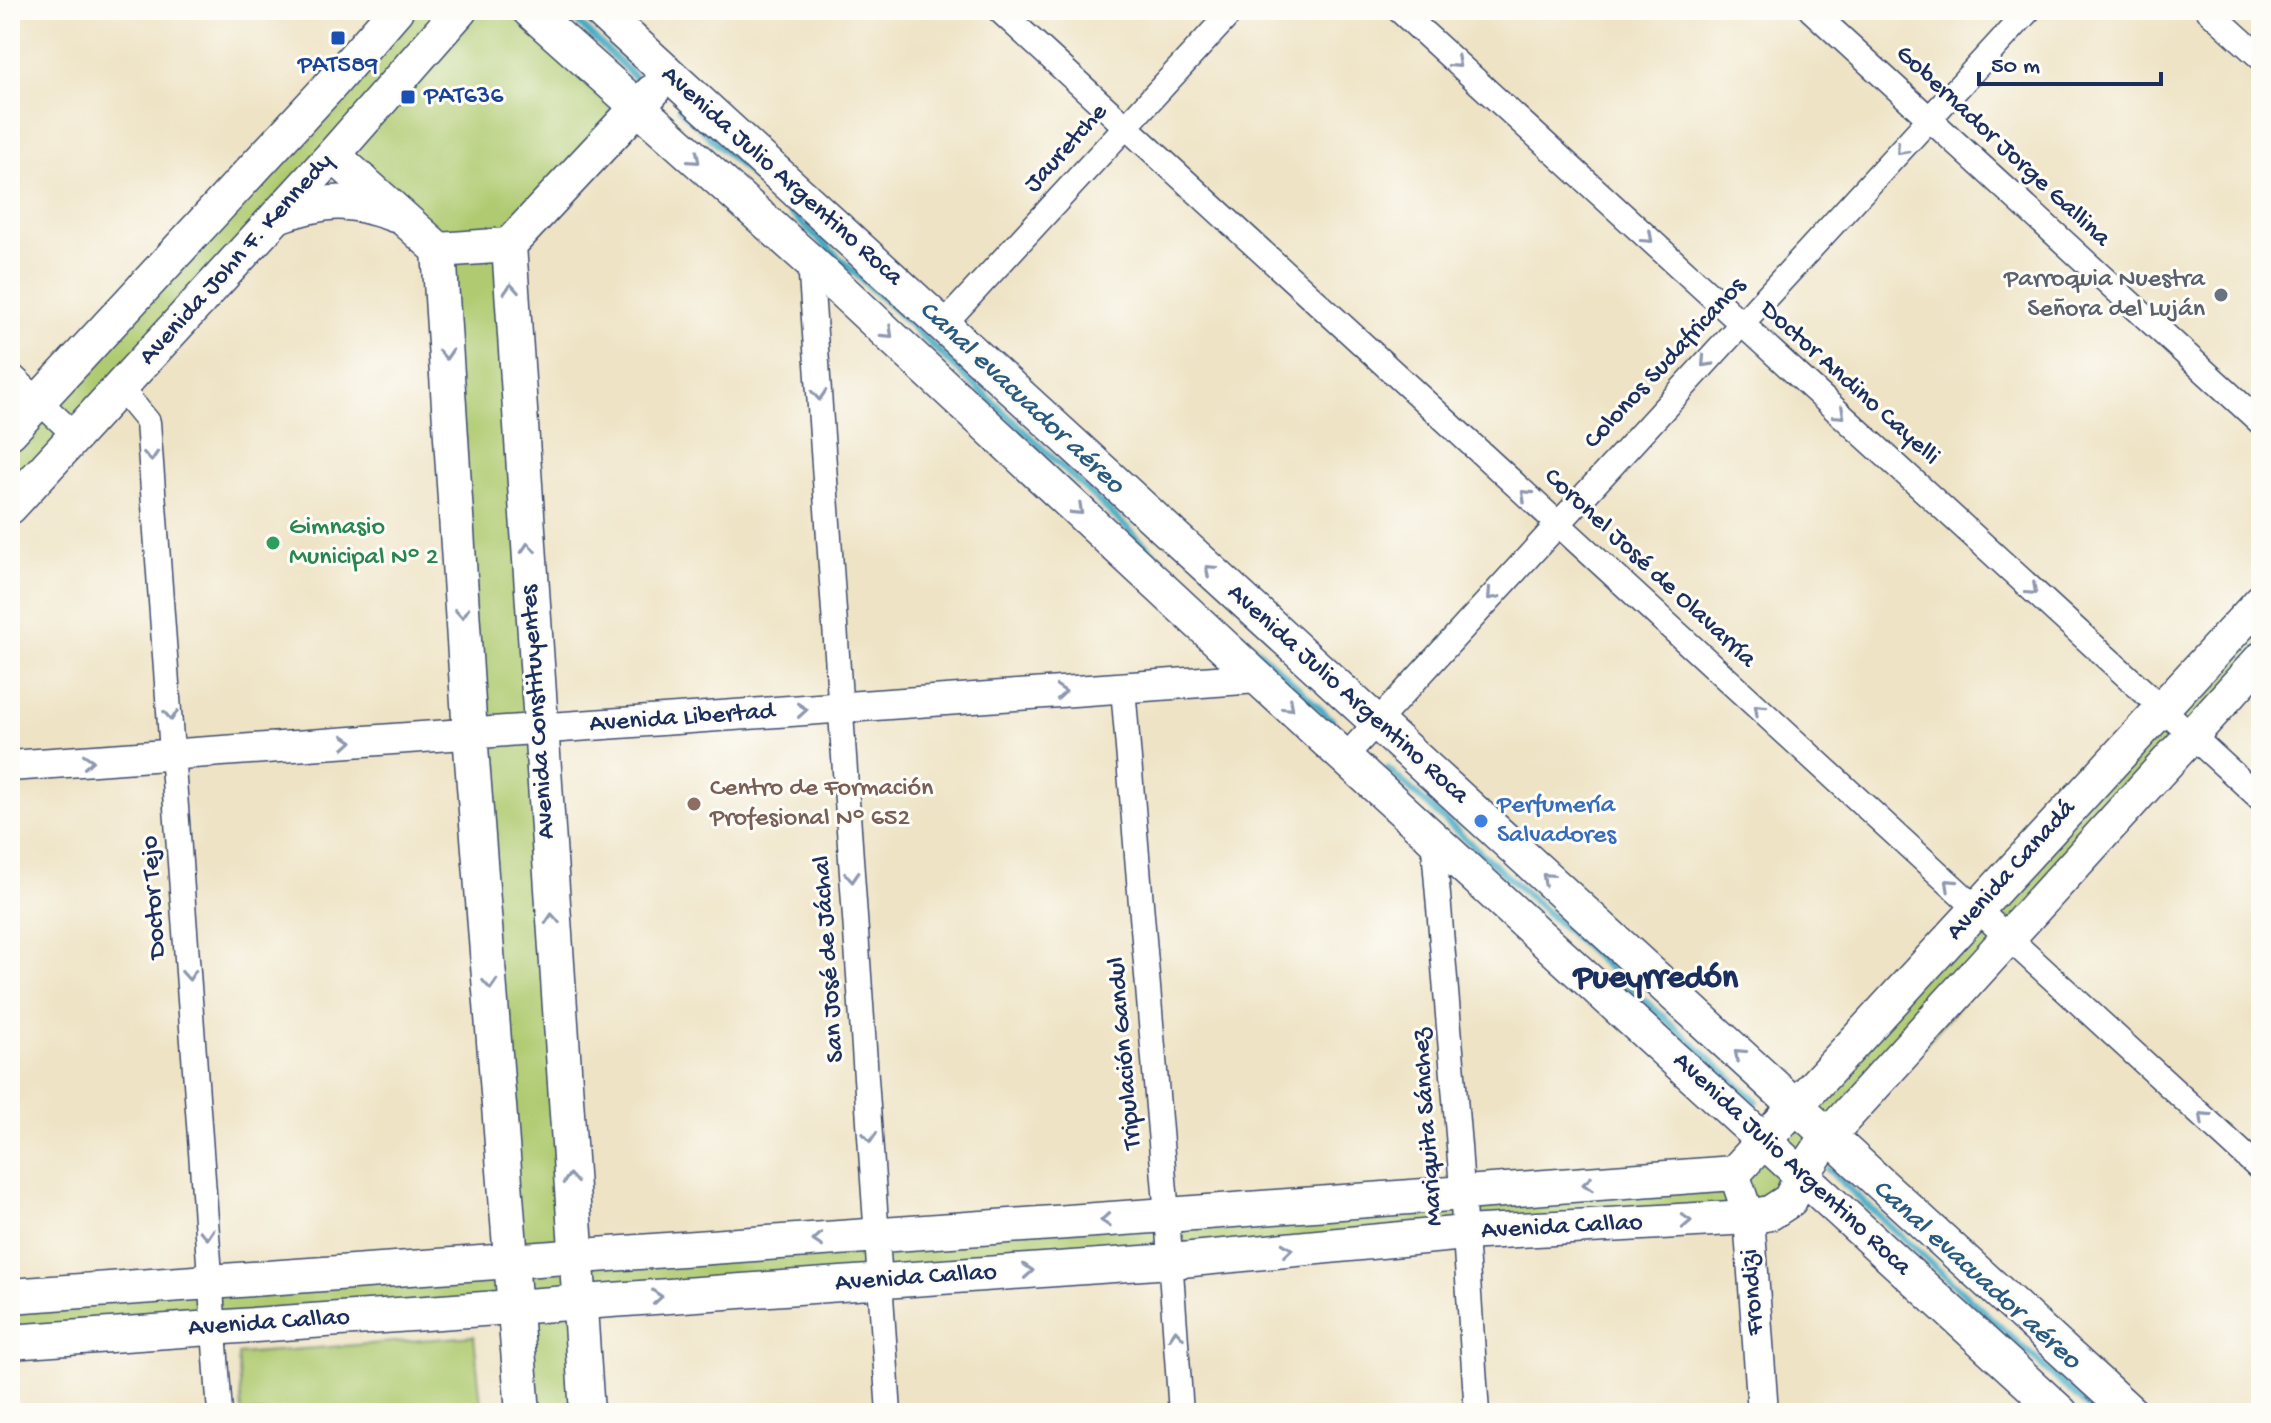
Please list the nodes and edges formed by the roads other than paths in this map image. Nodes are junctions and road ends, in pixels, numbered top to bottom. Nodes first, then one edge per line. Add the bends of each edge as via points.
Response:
1 (396, 10) edge
2 (460, 10) edge
3 (529, 10) edge
4 (599, 10) edge
5 (999, 10) edge
6 (1233, 10) edge
7 (1399, 10) edge
8 (1811, 10) edge
9 (2029, 10) edge
10 (2208, 10) edge
11 (2261, 58) edge
12 (669, 74) junction
13 (327, 89) junction
14 (636, 108) junction
15 (1929, 119) junction
16 (1126, 127) junction
17 (333, 155) junction
18 (279, 215) junction
19 (405, 219) junction
20 (509, 245) junction
21 (439, 250) junction
22 (810, 261) junction
23 (1741, 324) junction
24 (943, 325) junction
25 (10, 374) edge
26 (120, 388) junction
27 (38, 400) junction
28 (2261, 423) edge
29 (10, 432) edge
30 (76, 436) junction
31 (10, 507) edge
32 (1558, 524) junction
33 (2261, 601) edge
34 (2261, 659) edge
35 (1258, 678) junction
36 (1123, 688) junction
37 (841, 708) junction
38 (2160, 708) junction
39 (1376, 722) junction
40 (540, 729) junction
41 (470, 734) junction
42 (2191, 735) junction
43 (174, 755) junction
44 (1345, 757) junction
45 (10, 766) edge
46 (2261, 799) edge
47 (1433, 836) junction
48 (1977, 909) junction
49 (2008, 938) junction
50 (1796, 1106) junction
51 (1828, 1136) junction
52 (1765, 1142) junction
53 (2261, 1170) edge
54 (1734, 1173) junction
55 (1802, 1175) junction
56 (1462, 1193) junction
57 (1167, 1215) junction
58 (1749, 1217) junction
59 (1465, 1233) junction
60 (877, 1236) junction
61 (575, 1257) junction
62 (511, 1261) junction
63 (1171, 1261) junction
64 (880, 1281) junction
65 (210, 1282) junction
66 (10, 1296) edge
67 (579, 1302) junction
68 (515, 1307) junction
69 (213, 1328) junction
70 (10, 1342) edge
71 (2055, 1410) edge
72 (220, 1413) edge
73 (523, 1413) edge
74 (587, 1413) edge
75 (889, 1413) edge
76 (1181, 1413) edge
77 (1477, 1413) edge
78 (1763, 1413) edge
79 (2131, 1413) edge

1 - 13 main road, Avenida John F. Kennedy
2 - 17 main road, Avenida John F. Kennedy
3 - 14 main road, Avenida Julio Argentino Roca
4 - 12 main road, Avenida Julio Argentino Roca
5 - 16 street, Coronel José de Olavarría
6 - 16 street, Jauretche
7 -> 23 street, Doctor Andino Cayelli
8 - 15 street, Gobernador Jorge Gallina
9 - 15 street, Colonos Sudafricanos
10 - 11 street
12 - 14 main road
12 - 24 main road, Avenida Julio Argentino Roca
13 - 17 main road
13 - 27 main road, Avenida John F. Kennedy
14 - 20 main road
14 -> 22 main road, Avenida Julio Argentino Roca
15 -> 23 street, Colonos Sudafricanos
15 - 28 street, Gobernador Jorge Gallina
16 - 24 street, Jauretche
32 -> 16 street, Coronel José de Olavarría
17 - 18 main road, Avenida John F. Kennedy
17 - 19 main road
18 - 19 main road via 339,201
18 - 26 main road, Avenida John F. Kennedy
19 - 21 main road
20 - 21 main road
40 -> 20 main road, Avenida Constituyentes
21 -> 41 main road
22 -> 35 main road, Avenida Julio Argentino Roca
22 -> 37 street, San José de Jáchal
23 -> 32 street, Colonos Sudafricanos
23 -> 38 street, Doctor Andino Cayelli
39 -> 24 main road, Avenida Julio Argentino Roca
25 - 27 street
26 - 30 main road, Avenida John F. Kennedy
26 -> 43 street, Doctor Tejo via 148,422
27 - 29 main road, Avenida John F. Kennedy
27 - 30 street
30 - 31 main road, Avenida John F. Kennedy
32 -> 39 street, Colonos Sudafricanos
48 -> 32 street, Coronel José de Olavarría
33 - 38 main road, Avenida Canadá
34 - 42 main road, Avenida Canadá
35 - 36 street, Avenida Libertad
35 -> 44 main road, Avenida Julio Argentino Roca
37 -> 36 street, Avenida Libertad
36 - 57 street, Tripulación Gandul
40 -> 37 street, Avenida Libertad
37 -> 60 street, San José de Jáchal
38 - 42 street, Doctor Andino Cayelli
38 - 48 main road, Avenida Canadá
39 - 44 street, Colonos Sudafricanos
50 -> 39 main road, Avenida Julio Argentino Roca
40 - 41 street, Avenida Libertad
61 -> 40 main road, Avenida Constituyentes
43 -> 41 street, Avenida Libertad
41 -> 62 main road
42 - 46 street, Doctor Andino Cayelli
42 - 49 main road, Avenida Canadá
45 -> 43 street, Avenida Libertad
43 -> 65 street, Doctor Tejo
44 - 47 main road, Avenida Julio Argentino Roca
47 - 52 main road, Avenida Julio Argentino Roca
47 - 56 street, Mariquita Sánchez
48 - 49 street, Coronel José de Olavarría
48 - 50 main road, Avenida Canadá
49 - 51 main road, Avenida Canadá
53 -> 49 street, Coronel José de Olavarría
50 - 51 main road, Avenida Julio Argentino Roca
50 - 52 main road, Avenida Canadá
51 - 55 main road, Avenida Canadá
51 - 79 main road, Avenida Julio Argentino Roca
52 - 54 main road
52 - 55 main road, Avenida Julio Argentino Roca
54 -> 56 main road, Avenida Callao
54 - 58 street, Frondizi
55 - 58 main road, Avenida Callao via 1790,1200 1770,1213
55 - 71 main road, Avenida Julio Argentino Roca
56 - 57 main road, Avenida Callao
56 - 59 street, Mariquita Sánchez
57 -> 60 main road, Avenida Callao
57 - 63 street, Tripulación Gandul
59 -> 58 main road, Avenida Callao
58 - 78 street, Frondizi
63 -> 59 main road, Avenida Callao
59 - 77 street, Mariquita Sánchez
60 -> 61 main road, Avenida Callao
60 - 64 street, San José de Jáchal
61 - 62 main road, Avenida Callao
61 - 67 main road, Avenida Constituyentes
62 - 65 main road, Avenida Callao
62 - 68 main road
64 -> 63 main road, Avenida Callao
76 -> 63 street, Tripulación Gandul
67 -> 64 main road, Avenida Callao
64 - 75 street, San José de Jáchal
65 - 66 main road, Avenida Callao
65 - 69 street, Doctor Tejo
67 - 68 main road, Avenida Callao
67 - 74 main road, Avenida Constituyentes
68 - 69 main road, Avenida Callao
68 - 73 main road
69 - 70 main road, Avenida Callao
69 - 72 street, Doctor Tejo

